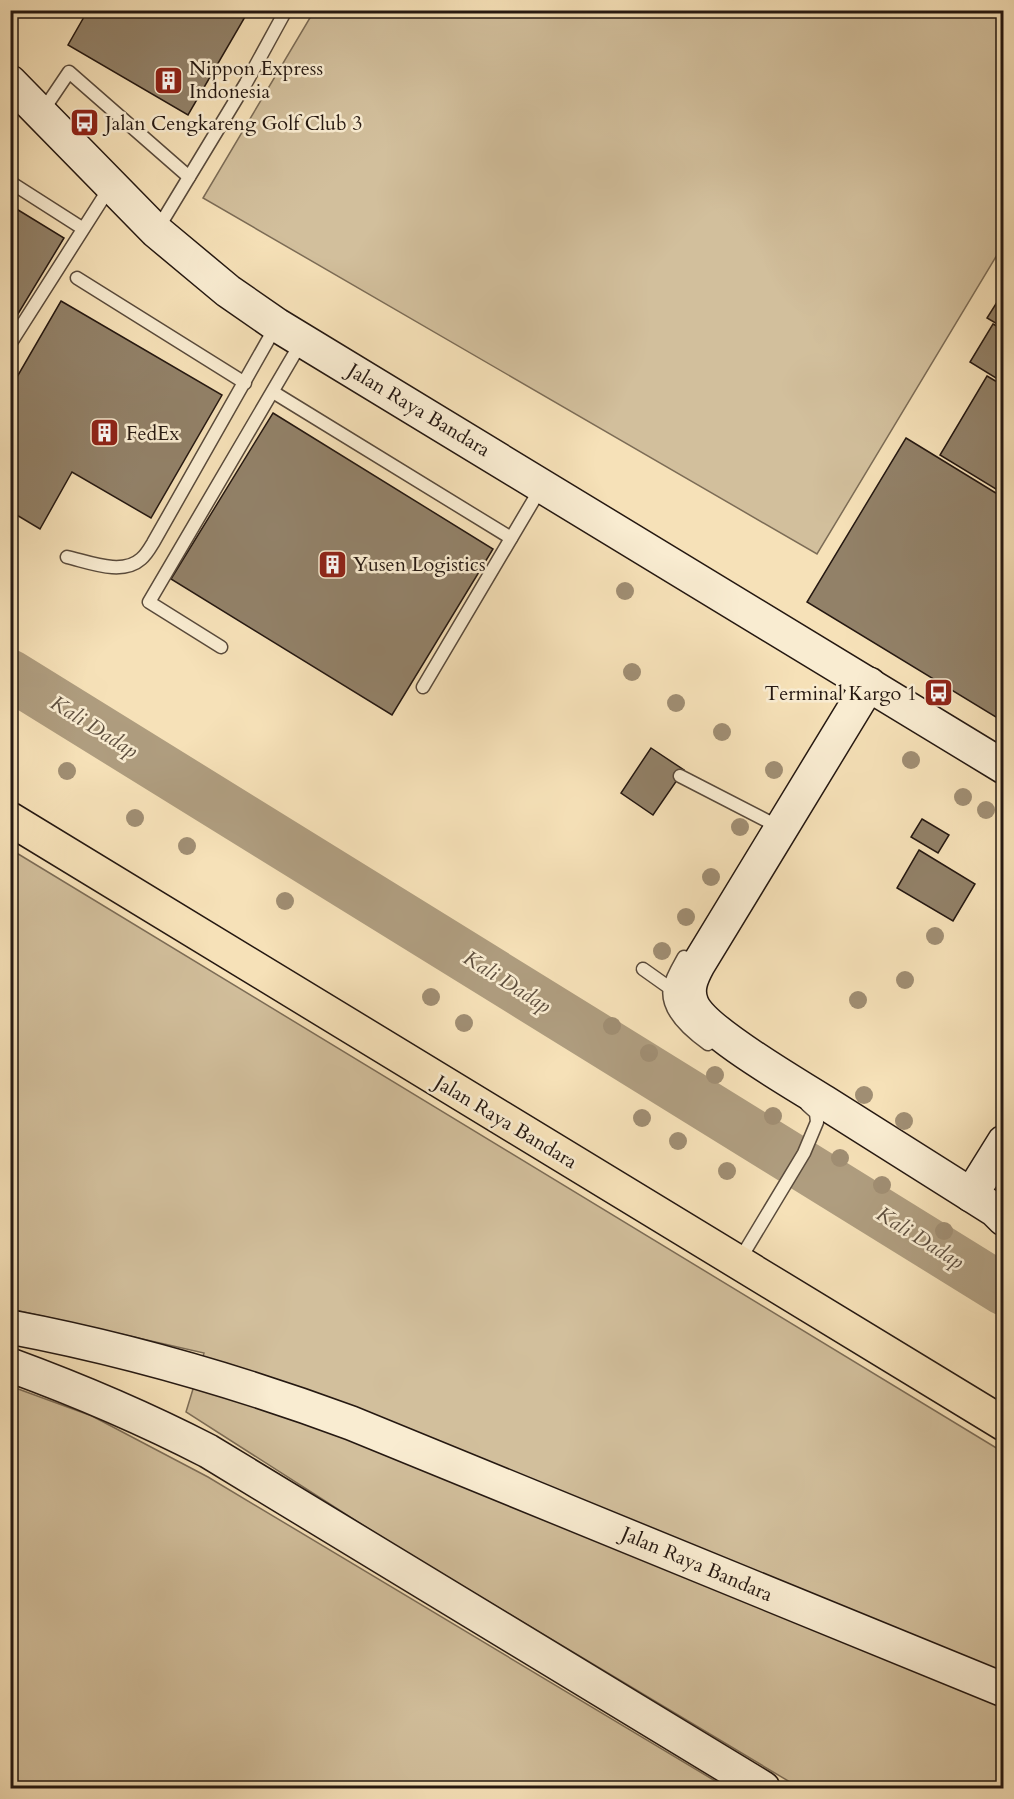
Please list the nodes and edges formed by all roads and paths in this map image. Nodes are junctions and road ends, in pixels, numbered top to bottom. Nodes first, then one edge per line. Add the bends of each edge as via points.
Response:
1 (286, 10) edge
2 (10, 82) edge
3 (41, 113) junction
4 (189, 177) junction
5 (10, 182) edge
6 (111, 186) junction
7 (82, 228) junction
8 (156, 231) junction
9 (77, 278) dead end
10 (290, 332) junction
11 (10, 344) edge
12 (244, 383) junction
13 (273, 392) junction
14 (543, 485) junction
15 (511, 538) junction
16 (67, 557) dead end
17 (221, 647) dead end
18 (869, 684) junction
19 (423, 687) dead end
20 (1004, 767) edge
21 (680, 776) dead end
22 (10, 819) edge
23 (769, 838) junction
24 (693, 942) dead end
25 (643, 969) dead end
26 (681, 996) junction
27 (715, 1049) dead end
28 (744, 1066) dead end
29 (1004, 1142) edge
30 (993, 1209) edge
31 (738, 1264) junction
32 (10, 1328) edge
33 (10, 1365) edge
34 (1004, 1424) edge
35 (1004, 1690) edge
36 (763, 1788) edge

1 - 4 lane
2 - 3 street, Jalan Raya Bandara
3 - 4 lane via 69,72
3 - 6 street, Jalan Raya Bandara
4 - 8 lane
5 - 7 lane
6 - 7 lane
6 - 8 street, Jalan Raya Bandara
7 - 11 lane
8 - 10 street, Jalan Raya Bandara via 228,291
9 - 12 lane
10 - 12 lane
10 - 13 lane
10 - 14 street, Jalan Raya Bandara
12 - 16 lane via 141,560 123,567 108,567
13 - 15 lane
13 - 17 lane via 149,602
14 - 15 lane
14 - 18 street, Jalan Raya Bandara
15 - 19 lane
18 - 20 street, Jalan Raya Bandara
18 - 23 street
21 - 23 lane
22 - 31 main road, Jalan Raya Bandara
23 - 26 street via 689,989
24 - 26 lane
25 - 26 lane
26 - 27 lane via 672,1006 678,1016
26 - 30 street via 716,1031 749,1054
28 - 31 lane via 816,1113 817,1122 804,1152
29 - 30 street
31 - 34 main road, Jalan Raya Bandara
32 - 35 street, Jalan Raya Bandara via 129,1353 280,1397
33 - 36 street via 155,1423 208,1451

